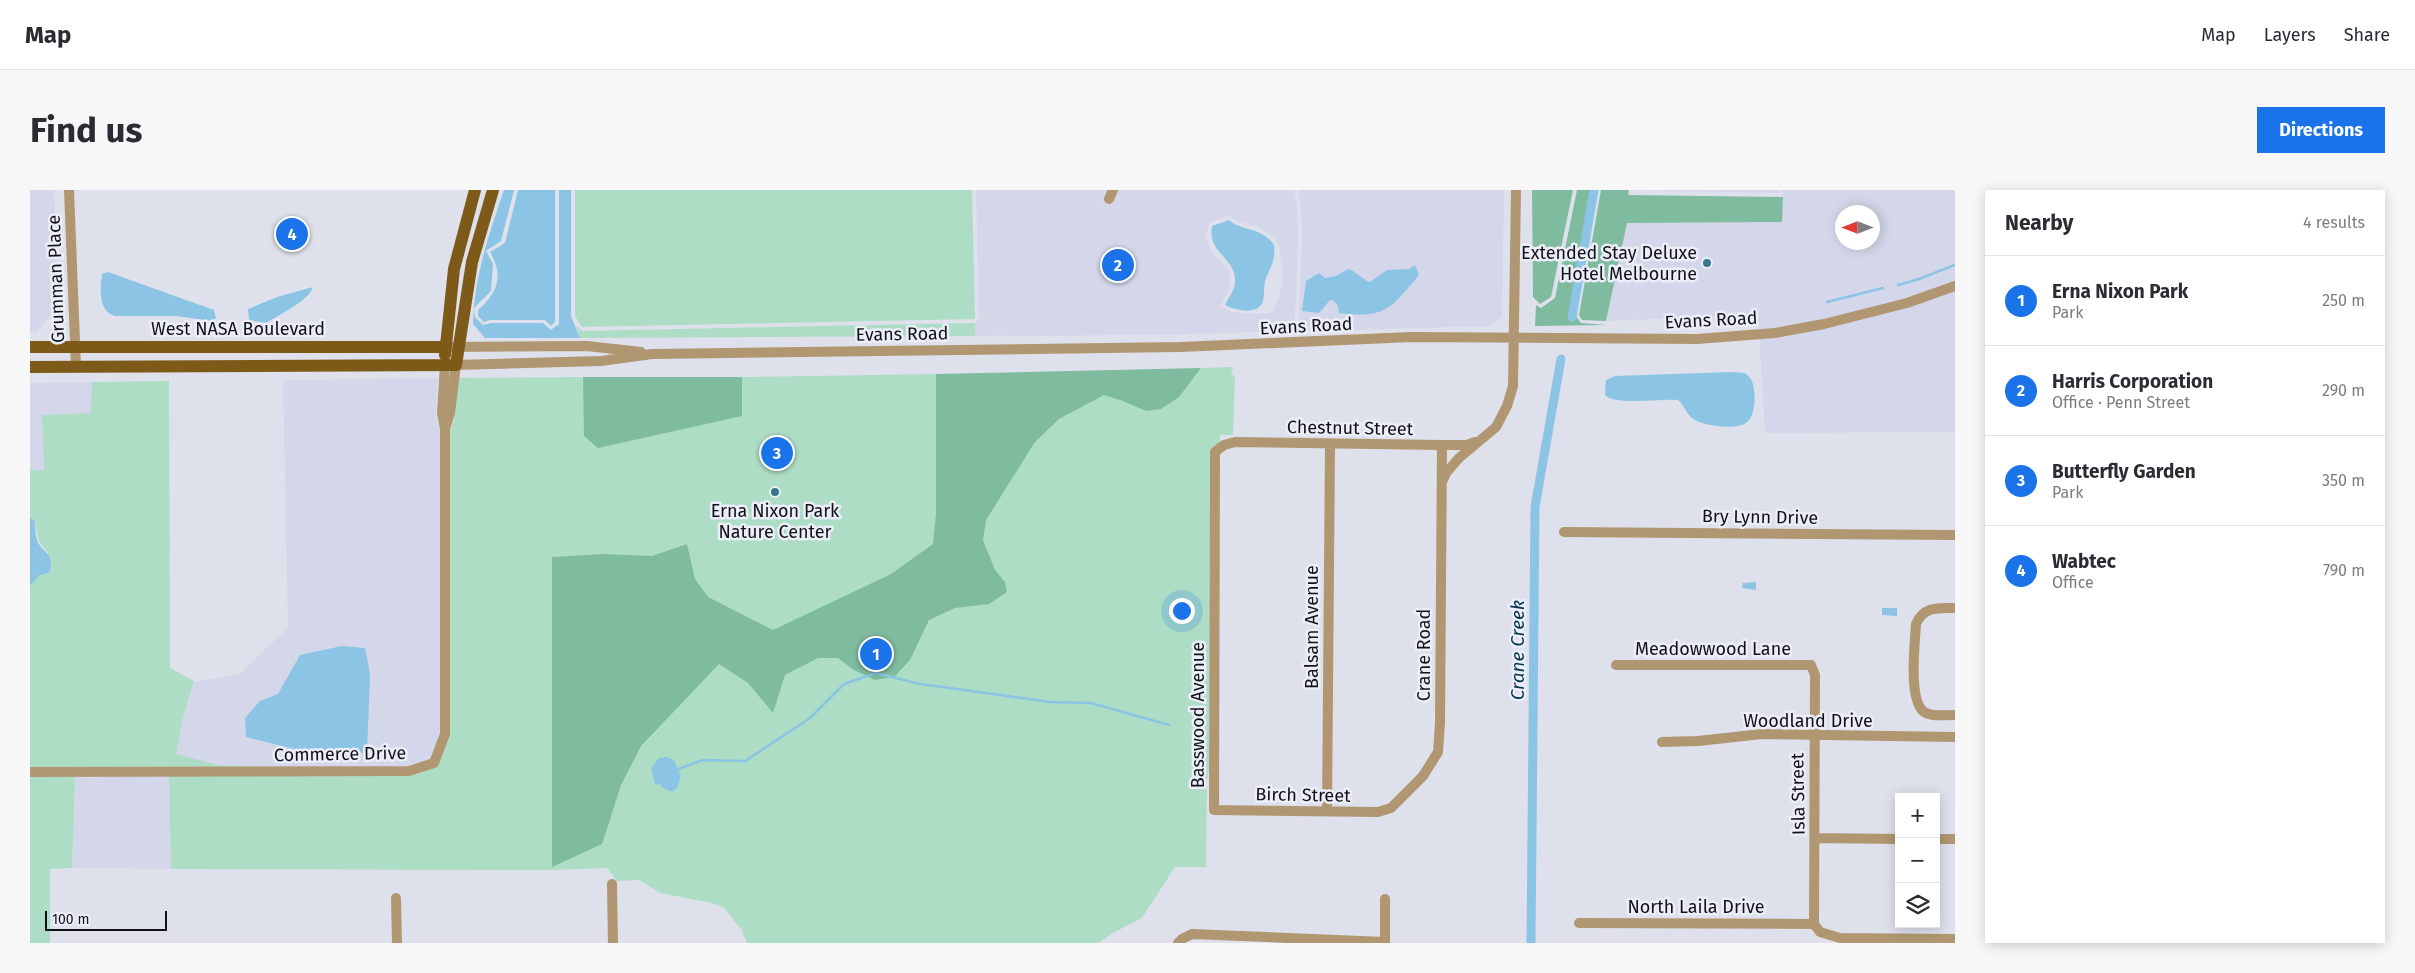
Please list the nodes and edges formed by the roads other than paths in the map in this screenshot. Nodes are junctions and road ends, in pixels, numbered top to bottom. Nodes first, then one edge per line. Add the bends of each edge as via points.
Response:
1 (68, 190) edge
2 (475, 190) edge
3 (493, 190) edge
4 (1516, 190) edge
5 (1955, 286) edge
6 (1513, 338) junction
7 (459, 346) junction
8 (30, 347) edge
9 (74, 347) junction
10 (446, 347) junction
11 (652, 354) junction
12 (450, 365) junction
13 (30, 367) edge
14 (76, 367) junction
15 (1475, 442) junction
16 (1330, 444) junction
17 (1224, 445) joint
18 (1442, 445) junction
19 (1441, 484) junction
20 (1564, 532) dead end
21 (1955, 535) edge
22 (1955, 608) edge
23 (1616, 665) dead end
24 (1811, 665) joint
25 (1955, 715) edge
26 (1813, 736) junction
27 (1955, 737) edge
28 (1662, 742) dead end
29 (30, 772) edge
30 (1392, 808) joint
31 (1214, 810) joint
32 (1327, 811) junction
33 (1815, 838) junction
34 (1895, 839) edge
35 (1940, 839) edge
36 (1955, 839) edge
37 (612, 884) dead end
38 (396, 898) dead end
39 (1385, 899) dead end
40 (1579, 923) dead end
41 (1814, 924) junction
42 (1955, 939) edge
43 (1385, 942) edge
44 (397, 943) edge
45 (613, 943) edge
46 (1178, 943) edge

1 - 9 street, Grumman Place
2 - 10 main road via 454,269
3 - 7 main road via 472,262
4 - 6 street
5 - 6 street, Evans Road via 1852,318 1765,334 1665,340
6 - 11 street, Evans Road via 1412,338 1180,347
6 - 15 street via 1513,386 1507,406 1496,426
7 - 10 street, Evans Road
7 - 11 street, Evans Road via 587,346
7 - 12 main road
8 - 9 main road, West NASA Boulevard
9 - 10 main road, West NASA Boulevard
9 - 14 street, Grumman Place
10 - 12 main road
11 - 12 street, Evans Road via 601,361
12 - 14 main road, West NASA Boulevard
12 - 29 street, Commerce Drive via 442,413 445,429 445,734 434,763 409,771
13 - 14 main road, West NASA Boulevard
15 - 18 street, Chestnut Street
15 - 19 street via 1446,473
16 - 17 street, Chestnut Street via 1235,442
16 - 18 street, Chestnut Street
16 - 32 street, Balsam Avenue
17 - 31 street, Basswood Avenue via 1215,452
18 - 19 street, Crane Road
19 - 30 street, Crane Road via 1438,752 1423,776
20 - 21 street, Bry Lynn Drive
22 - 25 street via 1928,610 1919,617 1916,624 1914,695 1920,708 1930,715
23 - 24 street, Meadowwood Lane
24 - 26 street, Isla Street via 1814,675
26 - 27 street, Woodland Drive
26 - 28 street, Woodland Drive via 1762,734
26 - 33 street, Isla Street
30 - 32 street, Birch Street via 1378,812
31 - 32 street, Birch Street
33 - 34 street
33 - 41 street, Isla Street
35 - 36 street
37 - 45 street
38 - 44 street
39 - 43 street
40 - 41 street, North Laila Drive
41 - 42 street via 1820,932 1840,938
43 - 46 street via 1192,934

